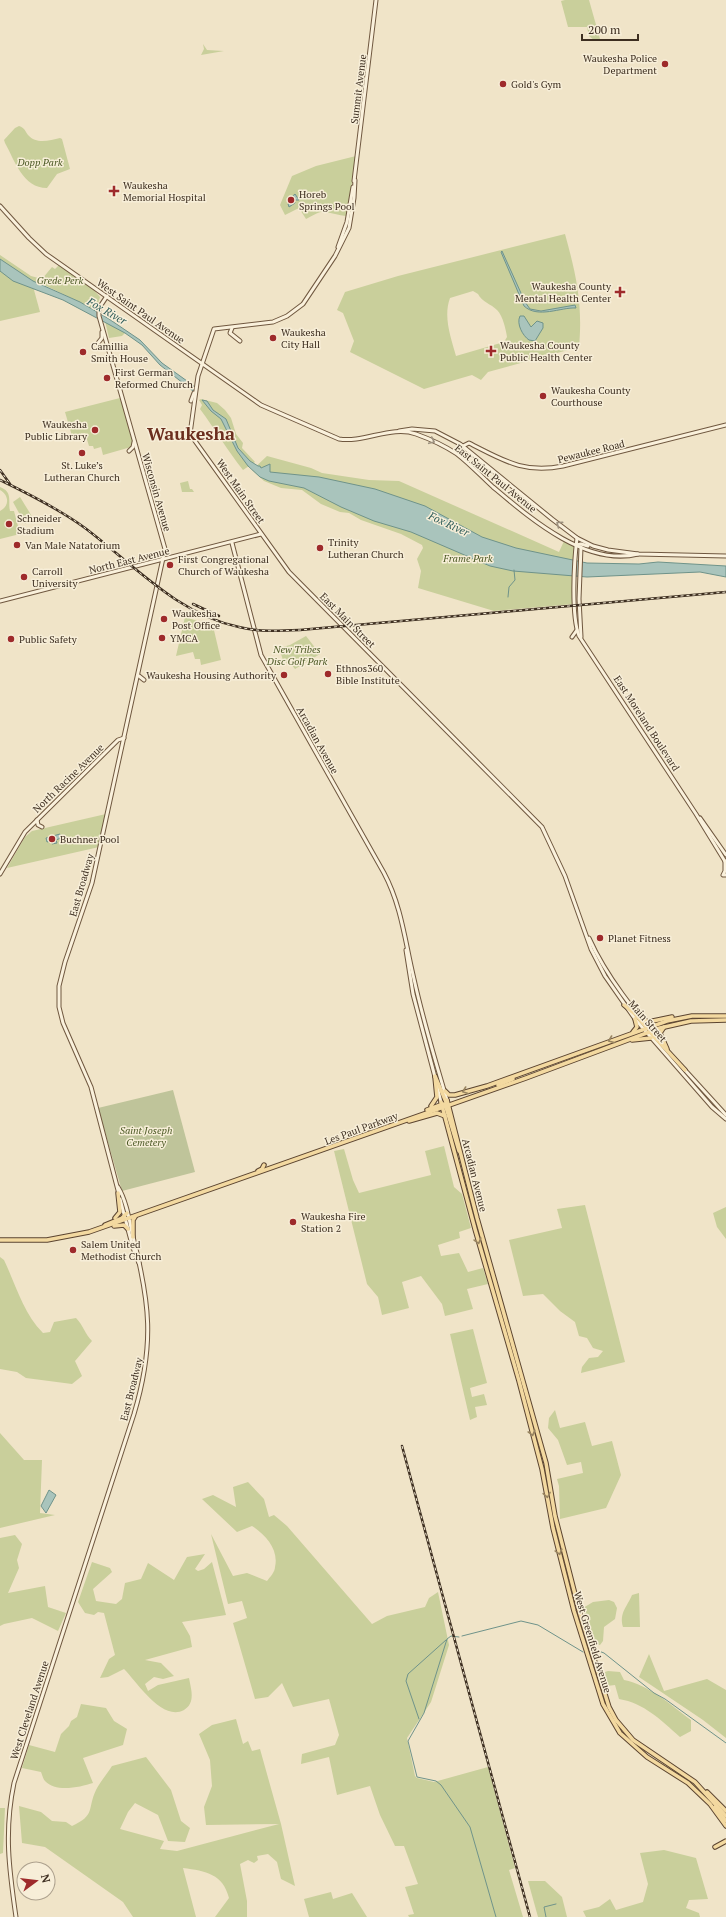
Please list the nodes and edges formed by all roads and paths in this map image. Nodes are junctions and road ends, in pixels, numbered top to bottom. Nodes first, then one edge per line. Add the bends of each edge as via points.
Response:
1 (376, 0) edge
2 (355, 180) junction
3 (0, 206) edge
4 (336, 254) junction
5 (107, 296) junction
6 (101, 323) junction
7 (232, 328) junction
8 (240, 341) dead end
9 (98, 343) dead end
10 (202, 364) junction
11 (196, 389) junction
12 (191, 401) dead end
13 (200, 404) dead end
14 (195, 406) junction
15 (726, 425) edge
16 (395, 433) junction
17 (133, 438) junction
18 (463, 446) junction
19 (129, 451) dead end
20 (261, 534) junction
21 (577, 538) junction
22 (232, 543) junction
23 (579, 546) junction
24 (588, 550) junction
25 (614, 551) junction
26 (638, 554) junction
27 (726, 556) edge
28 (278, 557) joint
29 (578, 559) junction
30 (163, 560) junction
31 (577, 577) junction
32 (0, 600) edge
33 (578, 616) junction
34 (577, 630) junction
35 (572, 637) dead end
36 (582, 641) junction
37 (138, 674) junction
38 (144, 680) dead end
39 (124, 738) junction
40 (494, 777) joint
41 (37, 820) junction
42 (42, 827) dead end
43 (725, 859) edge
44 (0, 874) edge
45 (726, 875) edge
46 (580, 918) junction
47 (406, 940) junction
48 (623, 995) junction
49 (623, 1004) junction
50 (637, 1013) junction
51 (726, 1016) edge
52 (679, 1018) junction
53 (635, 1019) junction
54 (643, 1019) junction
55 (707, 1020) junction
56 (726, 1020) edge
57 (666, 1026) junction
58 (648, 1029) junction
59 (632, 1032) junction
60 (651, 1038) junction
61 (608, 1047) junction
62 (590, 1048) junction
63 (667, 1048) junction
64 (547, 1070) junction
65 (685, 1070) junction
66 (433, 1071) junction
67 (526, 1072) junction
68 (435, 1076) junction
69 (443, 1086) junction
70 (445, 1091) junction
71 (477, 1095) junction
72 (456, 1102) junction
73 (445, 1104) junction
74 (431, 1106) dead end
75 (726, 1115) edge
76 (445, 1117) junction
77 (452, 1118) junction
78 (726, 1119) edge
79 (398, 1123) junction
80 (462, 1156) junction
81 (264, 1165) dead end
82 (233, 1182) junction
83 (117, 1185) junction
84 (118, 1193) junction
85 (136, 1216) junction
86 (126, 1217) junction
87 (115, 1218) dead end
88 (107, 1227) junction
89 (128, 1229) junction
90 (97, 1230) junction
91 (133, 1237) junction
92 (0, 1240) edge
93 (139, 1263) junction
94 (517, 1366) junction
95 (533, 1413) joint
96 (528, 1414) joint
97 (101, 1514) joint
98 (596, 1672) junction
99 (695, 1782) junction
100 (710, 1804) junction
101 (726, 1811) edge
102 (726, 1816) edge
103 (726, 1821) edge
104 (726, 1826) edge
105 (726, 1841) edge
106 (715, 1847) dead end
107 (16, 1917) edge

1 - 2 main road, Summit Avenue
2 - 4 main road, Summit Avenue via 348,217
2 - 4 main road, Summit Avenue via 351,220
3 - 5 main road, West Saint Paul Avenue via 43,252
4 - 7 main road via 306,300 292,313 273,322
5 - 6 main road, Wisconsin Avenue via 99,312
5 - 10 main road, West Saint Paul Avenue
6 - 9 main road via 102,336
6 - 17 main road, Wisconsin Avenue
7 - 8 main road via 230,334
7 - 10 main road via 214,329
10 - 11 main road
10 - 16 main road, East Saint Paul Avenue via 260,404 336,439 350,440
11 - 12 main road
11 - 14 main road
13 - 14 main road
14 - 20 main road, West Main Street via 190,434
15 - 18 main road, Pewaukee Road via 575,464 546,469 520,467 469,443
16 - 18 main road via 412,429 436,431
16 -> 23 main road, East Saint Paul Avenue via 413,433 452,451 544,527
17 - 19 main road via 133,446
17 - 30 main road, Wisconsin Avenue via 165,549
21 -> 18 main road
20 - 22 main road, North East Avenue
20 - 28 main road, West Main Street
21 - 23 main road, East Moreland Boulevard
21 - 25 main road via 590,545
22 - 30 main road, North East Avenue
22 - 47 main road, Arcadian Avenue via 259,650 389,883 399,909
23 - 24 main road
23 - 25 main road
23 - 29 main road, East Moreland Boulevard
24 - 26 main road via 612,556
24 - 29 main road
25 - 26 main road
26 - 27 main road
28 - 40 main road, East Main Street via 289,572
29 - 31 main road, East Moreland Boulevard
30 - 32 main road, North East Avenue
30 - 37 main road, East Broadway
31 - 33 main road, East Moreland Boulevard
31 - 33 main road, East Moreland Boulevard
33 - 34 main road, East Moreland Boulevard
33 - 36 main road, East Moreland Boulevard
34 - 35 main road
34 - 36 main road, East Moreland Boulevard
36 - 43 main road, East Moreland Boulevard
37 - 38 main road
37 - 39 main road, East Broadway
39 - 41 main road, North Racine Avenue via 118,740
39 - 83 main road, East Broadway via 92,886 63,968 58,994 63,1023 91,1087
40 - 46 main road, Main Street via 542,827 565,876
41 - 42 main road via 38,825
41 - 44 main road, North Racine Avenue via 24,832
43 - 45 main road via 723,875
46 - 48 main road, Main Street via 595,952
46 - 49 main road, Main Street via 597,961
47 - 66 main road, Arcadian Avenue via 411,986
47 - 69 main road, Arcadian Avenue via 416,988
48 - 49 main road
48 - 50 main road, Main Street
49 - 50 main road via 626,1002
49 - 53 main road, Main Street
49 - 58 main road
50 - 54 main road, Main Street
51 - 52 main road
51 - 55 main road
52 - 54 main road via 648,1022
52 - 58 main road
53 - 58 main road, Main Street
53 - 59 main road via 637,1027
54 - 58 main road, Main Street
55 - 56 main road
55 - 57 main road
57 - 58 main road
57 - 63 main road via 660,1032
58 - 59 main road
58 - 60 main road, Main Street
58 - 61 main road
58 - 63 main road, Main Street
58 - 65 main road
59 -> 62 main road
60 - 61 main road via 637,1038
60 - 78 main road, Main Street via 712,1107
61 - 64 main road
62 - 64 main road via 548,1066
62 - 67 main road
63 - 65 main road, Main Street
64 - 71 main road
65 - 75 main road, Main Street
66 - 68 main road, Arcadian Avenue
66 - 69 main road via 437,1073
67 -> 70 main road via 455,1095 449,1095
67 - 71 main road
68 - 73 main road
68 - 74 main road via 438,1096
69 - 70 main road, Arcadian Avenue
70 - 73 main road, Arcadian Avenue
71 - 72 main road
72 - 73 main road
72 - 77 main road via 452,1108
73 - 76 main road, Arcadian Avenue
73 - 77 main road, Arcadian Avenue
73 - 79 main road via 412,1115
73 - 80 main road
76 - 79 main road via 437,1113
76 -> 94 main road, Arcadian Avenue via 472,1219
77 - 80 main road, Arcadian Avenue
79 - 82 main road, Les Paul Parkway
80 - 94 main road, Arcadian Avenue
81 - 82 main road via 262,1169
82 - 85 main road, Les Paul Parkway
83 - 84 main road, East Broadway
83 - 86 main road, East Broadway
84 - 86 main road, East Broadway
84 - 87 main road via 120,1212
85 - 86 main road, Les Paul Parkway
85 - 91 main road via 133,1220
86 - 88 main road, Les Paul Parkway
86 - 89 main road, East Broadway
86 - 90 main road
86 - 91 main road, East Broadway
88 - 89 main road via 123,1225
88 - 90 main road, Les Paul Parkway
89 - 93 main road, East Broadway
90 - 92 main road, Les Paul Parkway via 47,1240
91 - 93 main road, East Broadway
93 - 97 main road, East Broadway via 149,1315 146,1368 136,1408
94 - 95 main road, Arcadian Avenue
94 - 96 main road, Arcadian Avenue
95 - 98 main road, West Greenfield Avenue via 546,1463 555,1516
96 -> 98 main road, West Greenfield Avenue via 574,1611
97 - 107 main road, West Cleveland Avenue via 14,1783 7,1847
98 - 99 main road, West Greenfield Avenue via 616,1720 633,1740
98 - 100 main road, West Greenfield Avenue via 603,1704 620,1733 647,1757 688,1783
99 - 101 main road
99 - 102 main road, West Greenfield Avenue
100 - 103 main road
100 - 104 main road, West Greenfield Avenue
105 - 106 main road

